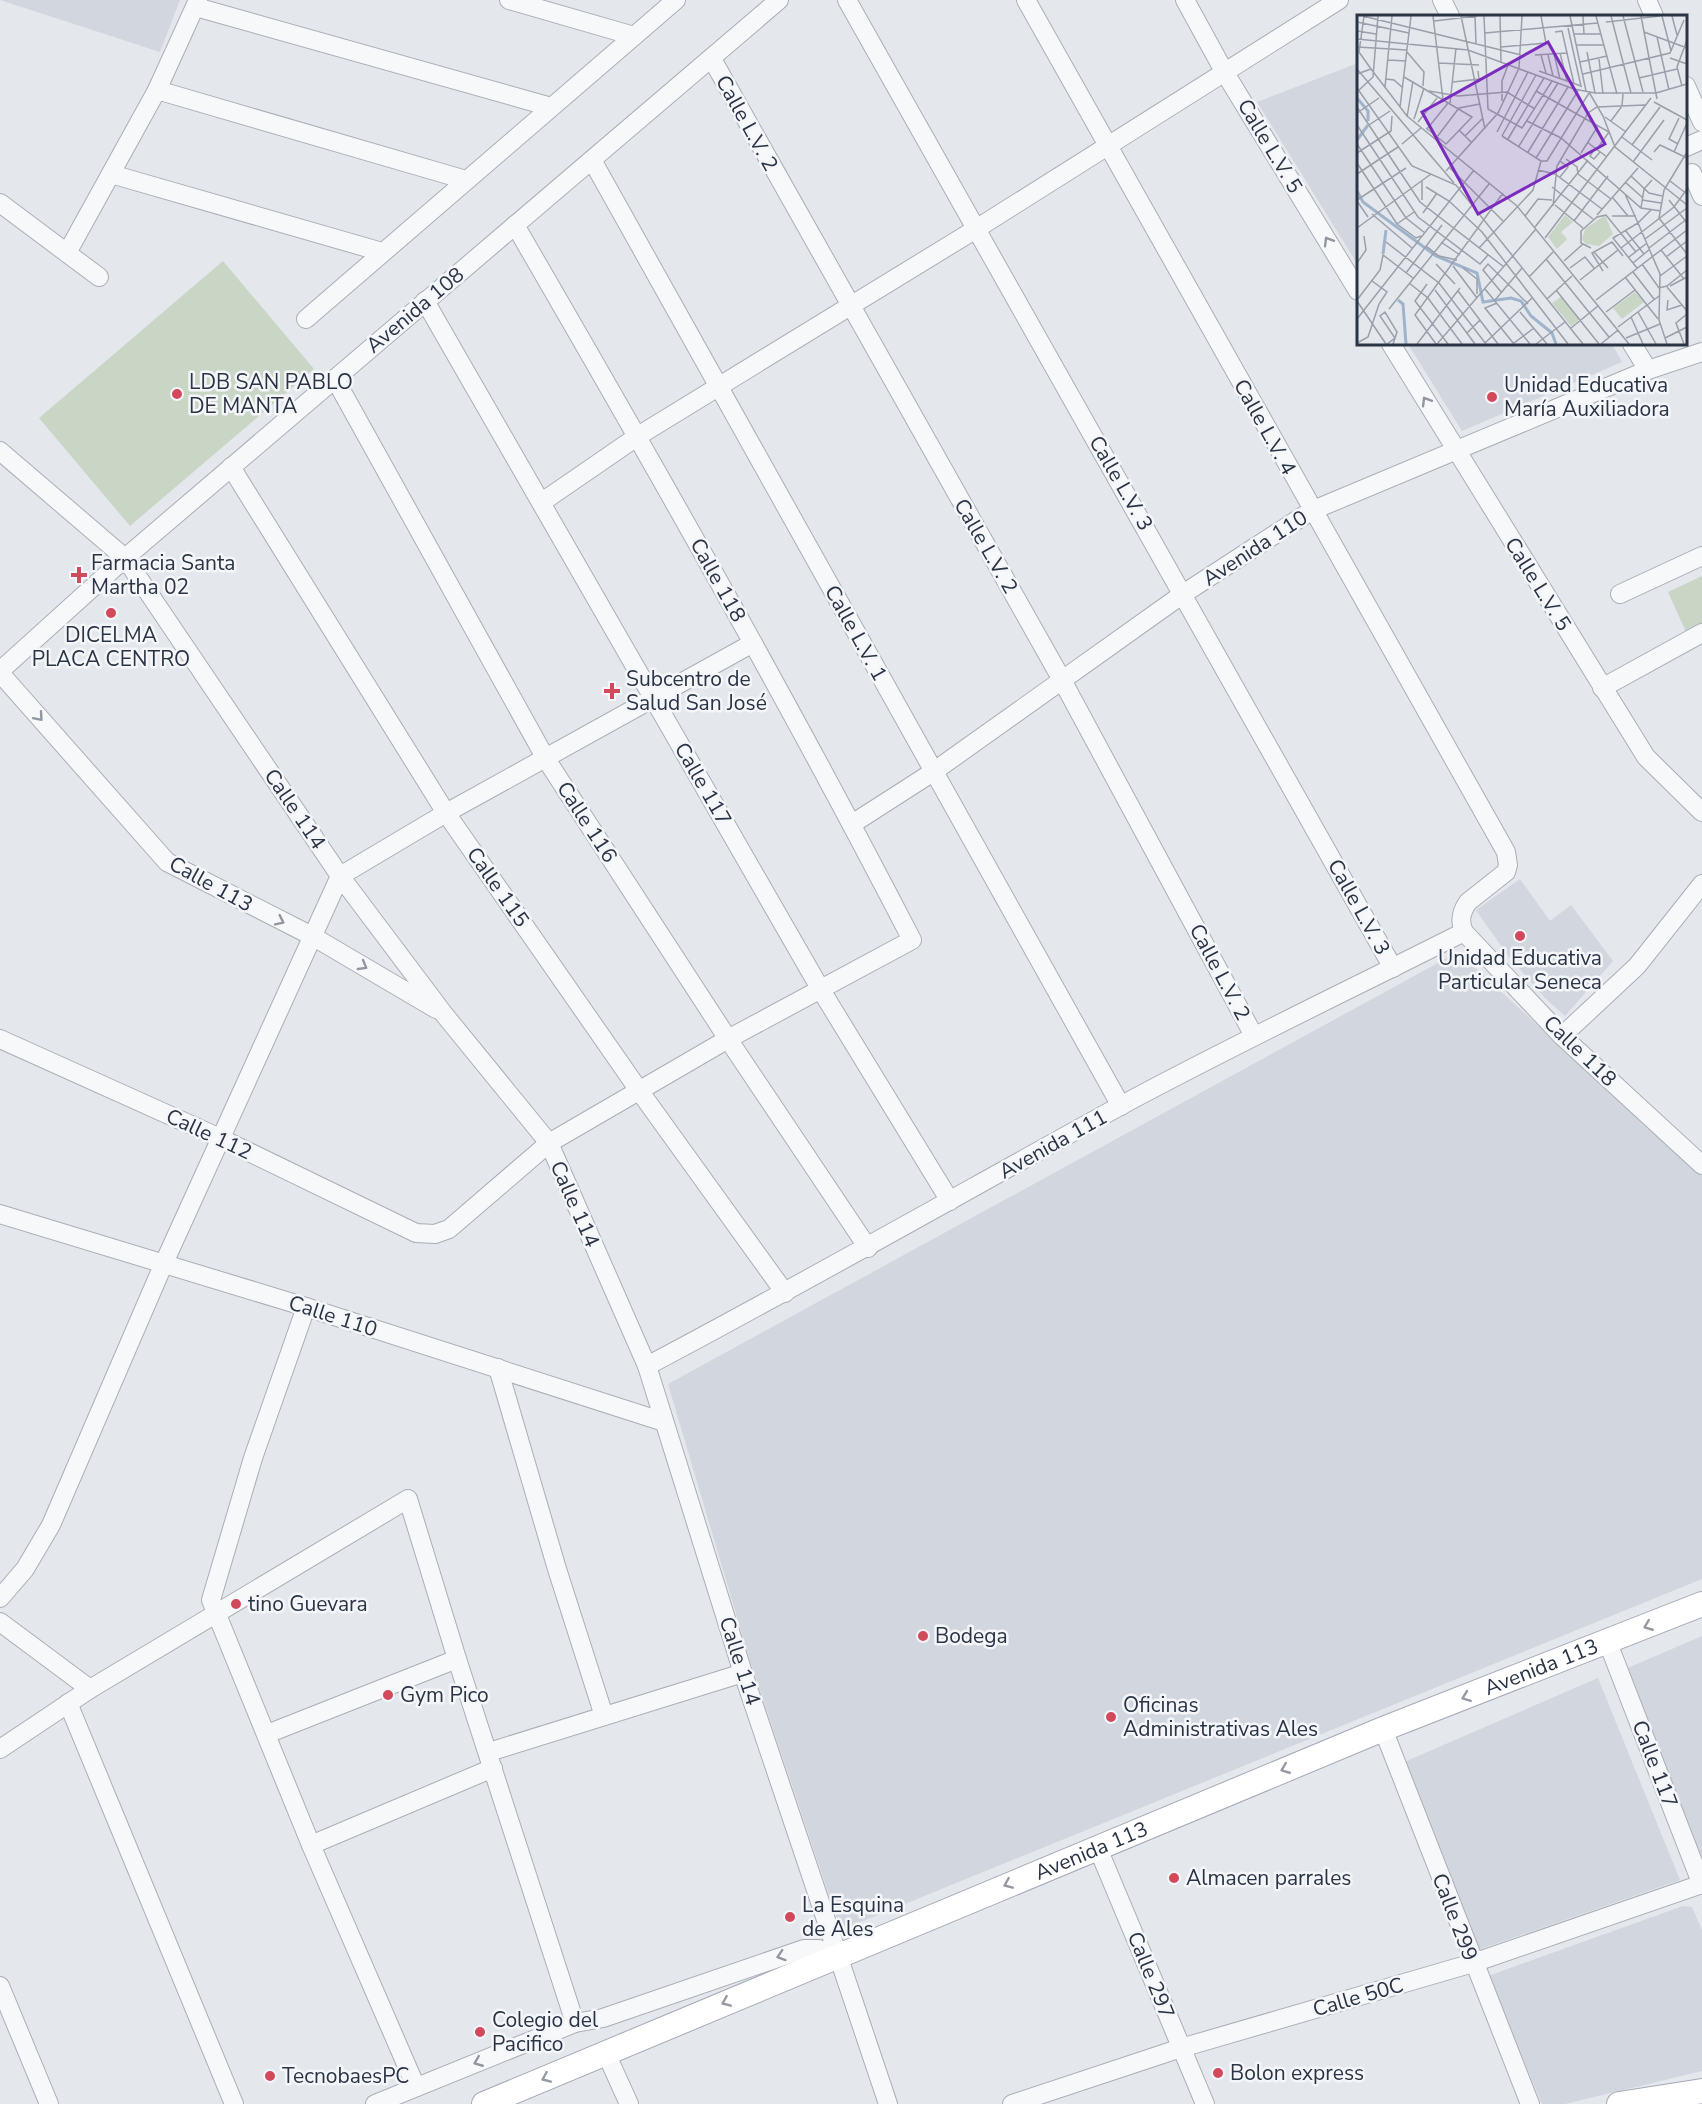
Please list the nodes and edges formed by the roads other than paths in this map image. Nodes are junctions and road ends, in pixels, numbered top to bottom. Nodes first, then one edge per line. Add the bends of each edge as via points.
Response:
1 (509, 0) edge
2 (676, 0) edge
3 (779, 0) edge
4 (847, 0) edge
5 (1026, 0) edge
6 (1185, 0) edge
7 (1339, 0) edge
8 (1442, 0) edge
9 (1647, 0) edge
10 (197, 4) edge
11 (1449, 15) edge
12 (1654, 15) edge
13 (634, 36) junction
14 (712, 59) junction
15 (1225, 73) junction
16 (1687, 88) edge
17 (158, 90) junction
18 (551, 107) junction
19 (1702, 122) edge
20 (1702, 140) edge
21 (1107, 146) junction
22 (1687, 147) edge
23 (592, 160) junction
24 (1692, 173) dead end
25 (111, 174) junction
26 (466, 180) junction
27 (1702, 196) edge
28 (0, 203) edge
29 (516, 225) junction
30 (976, 229) junction
31 (382, 252) junction
32 (67, 253) junction
33 (99, 277) dead end
34 (1357, 288) edge
35 (425, 301) junction
36 (849, 305) junction
37 (306, 319) dead end
38 (1392, 345) edge
39 (1633, 345) edge
40 (1702, 352) edge
41 (1648, 370) junction
42 (335, 379) junction
43 (720, 386) junction
44 (638, 436) junction
45 (0, 451) edge
46 (1457, 452) junction
47 (231, 467) junction
48 (542, 502) junction
49 (1311, 511) junction
50 (1702, 556) edge
51 (125, 558) junction
52 (1184, 594) junction
53 (1620, 594) dead end
54 (1702, 633) edge
55 (753, 643) junction
56 (0, 672) edge
57 (1062, 680) junction
58 (1602, 688) junction
59 (653, 698) junction
60 (546, 759) junction
61 (933, 772) junction
62 (1702, 812) edge
63 (446, 813) junction
64 (852, 824) junction
65 (340, 876) junction
66 (1702, 884) edge
67 (1464, 932) junction
68 (312, 936) junction
69 (1393, 968) junction
70 (821, 990) junction
71 (443, 1013) junction
72 (1254, 1036) junction
73 (1562, 1036) junction
74 (728, 1038) junction
75 (0, 1039) edge
76 (638, 1089) junction
77 (1121, 1106) junction
78 (220, 1138) junction
79 (549, 1143) junction
80 (1702, 1165) edge
81 (950, 1202) junction
82 (0, 1214) edge
83 (868, 1248) junction
84 (164, 1263) junction
85 (785, 1293) junction
86 (306, 1307) junction
87 (647, 1366) junction
88 (498, 1368) junction
89 (664, 1422) junction
90 (0, 1598) edge
91 (1702, 1604) edge
92 (216, 1614) junction
93 (0, 1622) edge
94 (1608, 1643) junction
95 (457, 1659) junction
96 (743, 1673) junction
97 (90, 1689) junction
98 (68, 1703) junction
99 (604, 1716) junction
100 (1383, 1729) junction
101 (267, 1734) junction
102 (0, 1749) edge
103 (491, 1760) junction
104 (311, 1845) junction
105 (1097, 1846) junction
106 (1702, 1885) edge
107 (837, 1954) junction
108 (1473, 1963) junction
109 (0, 1986) edge
110 (575, 2023) junction
111 (1181, 2049) junction
112 (606, 2053) junction
113 (416, 2087) junction
114 (1702, 2091) edge
115 (49, 2104) edge
116 (234, 2104) edge
117 (375, 2104) edge
118 (484, 2104) edge
119 (629, 2104) edge
120 (888, 2104) edge
121 (1012, 2104) edge
122 (1205, 2104) edge
123 (1530, 2104) edge
124 (1619, 2104) edge

1 - 13 street
2 - 13 street
3 - 14 street, Avenida 108
4 - 30 street, Calle L.V. 3
5 - 21 street, Calle L.V. 4
6 - 15 street, Calle L.V. 5
7 - 15 street
8 - 11 street
9 - 12 street
10 - 17 street
10 - 18 street
13 - 18 street
14 - 23 street, Avenida 108
14 - 36 street, Calle L.V. 2
15 - 21 street
34 -> 15 street, Calle L.V. 5
16 - 19 street
17 - 25 street
17 - 26 street
18 - 26 street
20 - 22 street
21 - 30 street
21 - 49 street, Calle L.V. 4
23 - 29 street, Avenida 108
23 - 43 street, Calle L.V. 1
24 - 27 street
25 - 31 street
25 - 32 street
26 - 31 street
28 - 32 street
29 - 35 street, Avenida 108
29 - 44 street, Calle 118
30 - 36 street
30 - 52 street, Calle L.V. 3
31 - 37 street
32 - 33 street
35 - 42 street, Avenida 108
35 - 48 street, Calle 117
36 - 43 street
36 - 57 street, Calle L.V. 2
46 -> 38 street, Calle L.V. 5
39 - 41 street
40 - 41 street, Avenida 110
41 - 46 street, Avenida 110
42 - 47 street, Avenida 108
42 - 60 street, Calle 116
43 - 44 street
43 - 61 street, Calle L.V. 1
44 - 48 street
44 - 55 street, Calle 118
45 - 51 street, Calle 114
46 - 49 street, Avenida 110
46 - 58 street, Calle L.V. 5
47 - 51 street, Avenida 108
47 - 63 street, Calle 115
48 - 59 street, Calle 117
49 - 52 street, Avenida 110
49 - 67 street, Calle L.V. 4 via 1506,852 1506,872 1463,909
50 - 53 street
51 - 56 street, Avenida 108
51 - 65 street, Calle 114
52 - 57 street, Avenida 110
52 - 69 street, Calle L.V. 3
54 - 58 street
55 - 59 street
55 - 64 street, Calle 118
56 -> 68 street, Calle 113 via 167,862
57 - 61 street, Avenida 110
57 - 72 street, Calle L.V. 2
58 - 62 street, Calle L.V. 5 via 1646,757
59 - 60 street
59 - 70 street, Calle 117
60 - 63 street
60 - 74 street, Calle 116
61 - 64 street, Avenida 110
61 - 77 street, Calle L.V. 1
63 - 65 street
63 - 76 street, Calle 115
64 - 70 street, Calle 118 via 912,940
65 - 68 street
65 - 71 street, Calle 114
66 - 73 street via 1637,966
67 - 69 street, Avenida 111
67 - 73 street, Calle 118
68 -> 71 street, Calle 113
68 - 78 street
69 - 72 street, Avenida 111
70 - 74 street
70 - 81 street, Calle 117
71 - 79 street, Calle 114
72 - 77 street, Avenida 111
73 - 80 street, Calle 118
74 - 76 street
74 - 83 street, Calle 116
75 - 78 street, Calle 112
76 - 79 street
76 - 85 street, Calle 115
77 - 81 street, Avenida 111
78 - 79 street, Calle 112 via 416,1233 435,1234 449,1229
78 - 84 street
79 - 87 street, Calle 114
81 - 83 street, Avenida 111
82 - 84 street, Calle 110
83 - 85 street, Avenida 111
84 - 86 street, Calle 110
84 - 90 street via 51,1525 25,1569
85 - 87 street, Avenida 111
86 - 88 street, Calle 110
86 - 92 street via 253,1458 214,1589 211,1600
87 - 89 street, Calle 114
88 - 89 street, Calle 110
88 - 99 street
89 - 96 street, Calle 114
91 -> 94 main road, Avenida 113
92 - 95 street via 408,1499
92 - 97 street
92 - 101 street
93 - 97 street
94 -> 100 main road, Avenida 113
94 - 106 street, Calle 117
95 - 101 street
95 - 103 street
96 - 99 street
96 - 107 street, Calle 114
97 - 98 street
98 - 102 street
98 - 116 street
99 - 103 street
100 -> 105 main road, Avenida 113
100 - 108 street, Calle 299
101 - 104 street
103 - 104 street
103 - 110 street
104 - 113 street
105 -> 107 main road, Avenida 113
105 - 111 street, Calle 297
106 - 108 street, Calle 50C
107 -> 110 street via 804,1949 603,2019
107 -> 112 main road, Avenida 113
107 - 120 street, Calle 114
108 - 111 street, Calle 50C
108 - 123 street, Calle 299
109 - 115 street
110 -> 113 street
111 - 121 street, Calle 50C
111 - 122 street, Calle 297
112 -> 118 main road, Avenida 113
112 - 119 street
113 - 117 street
114 - 124 main road

